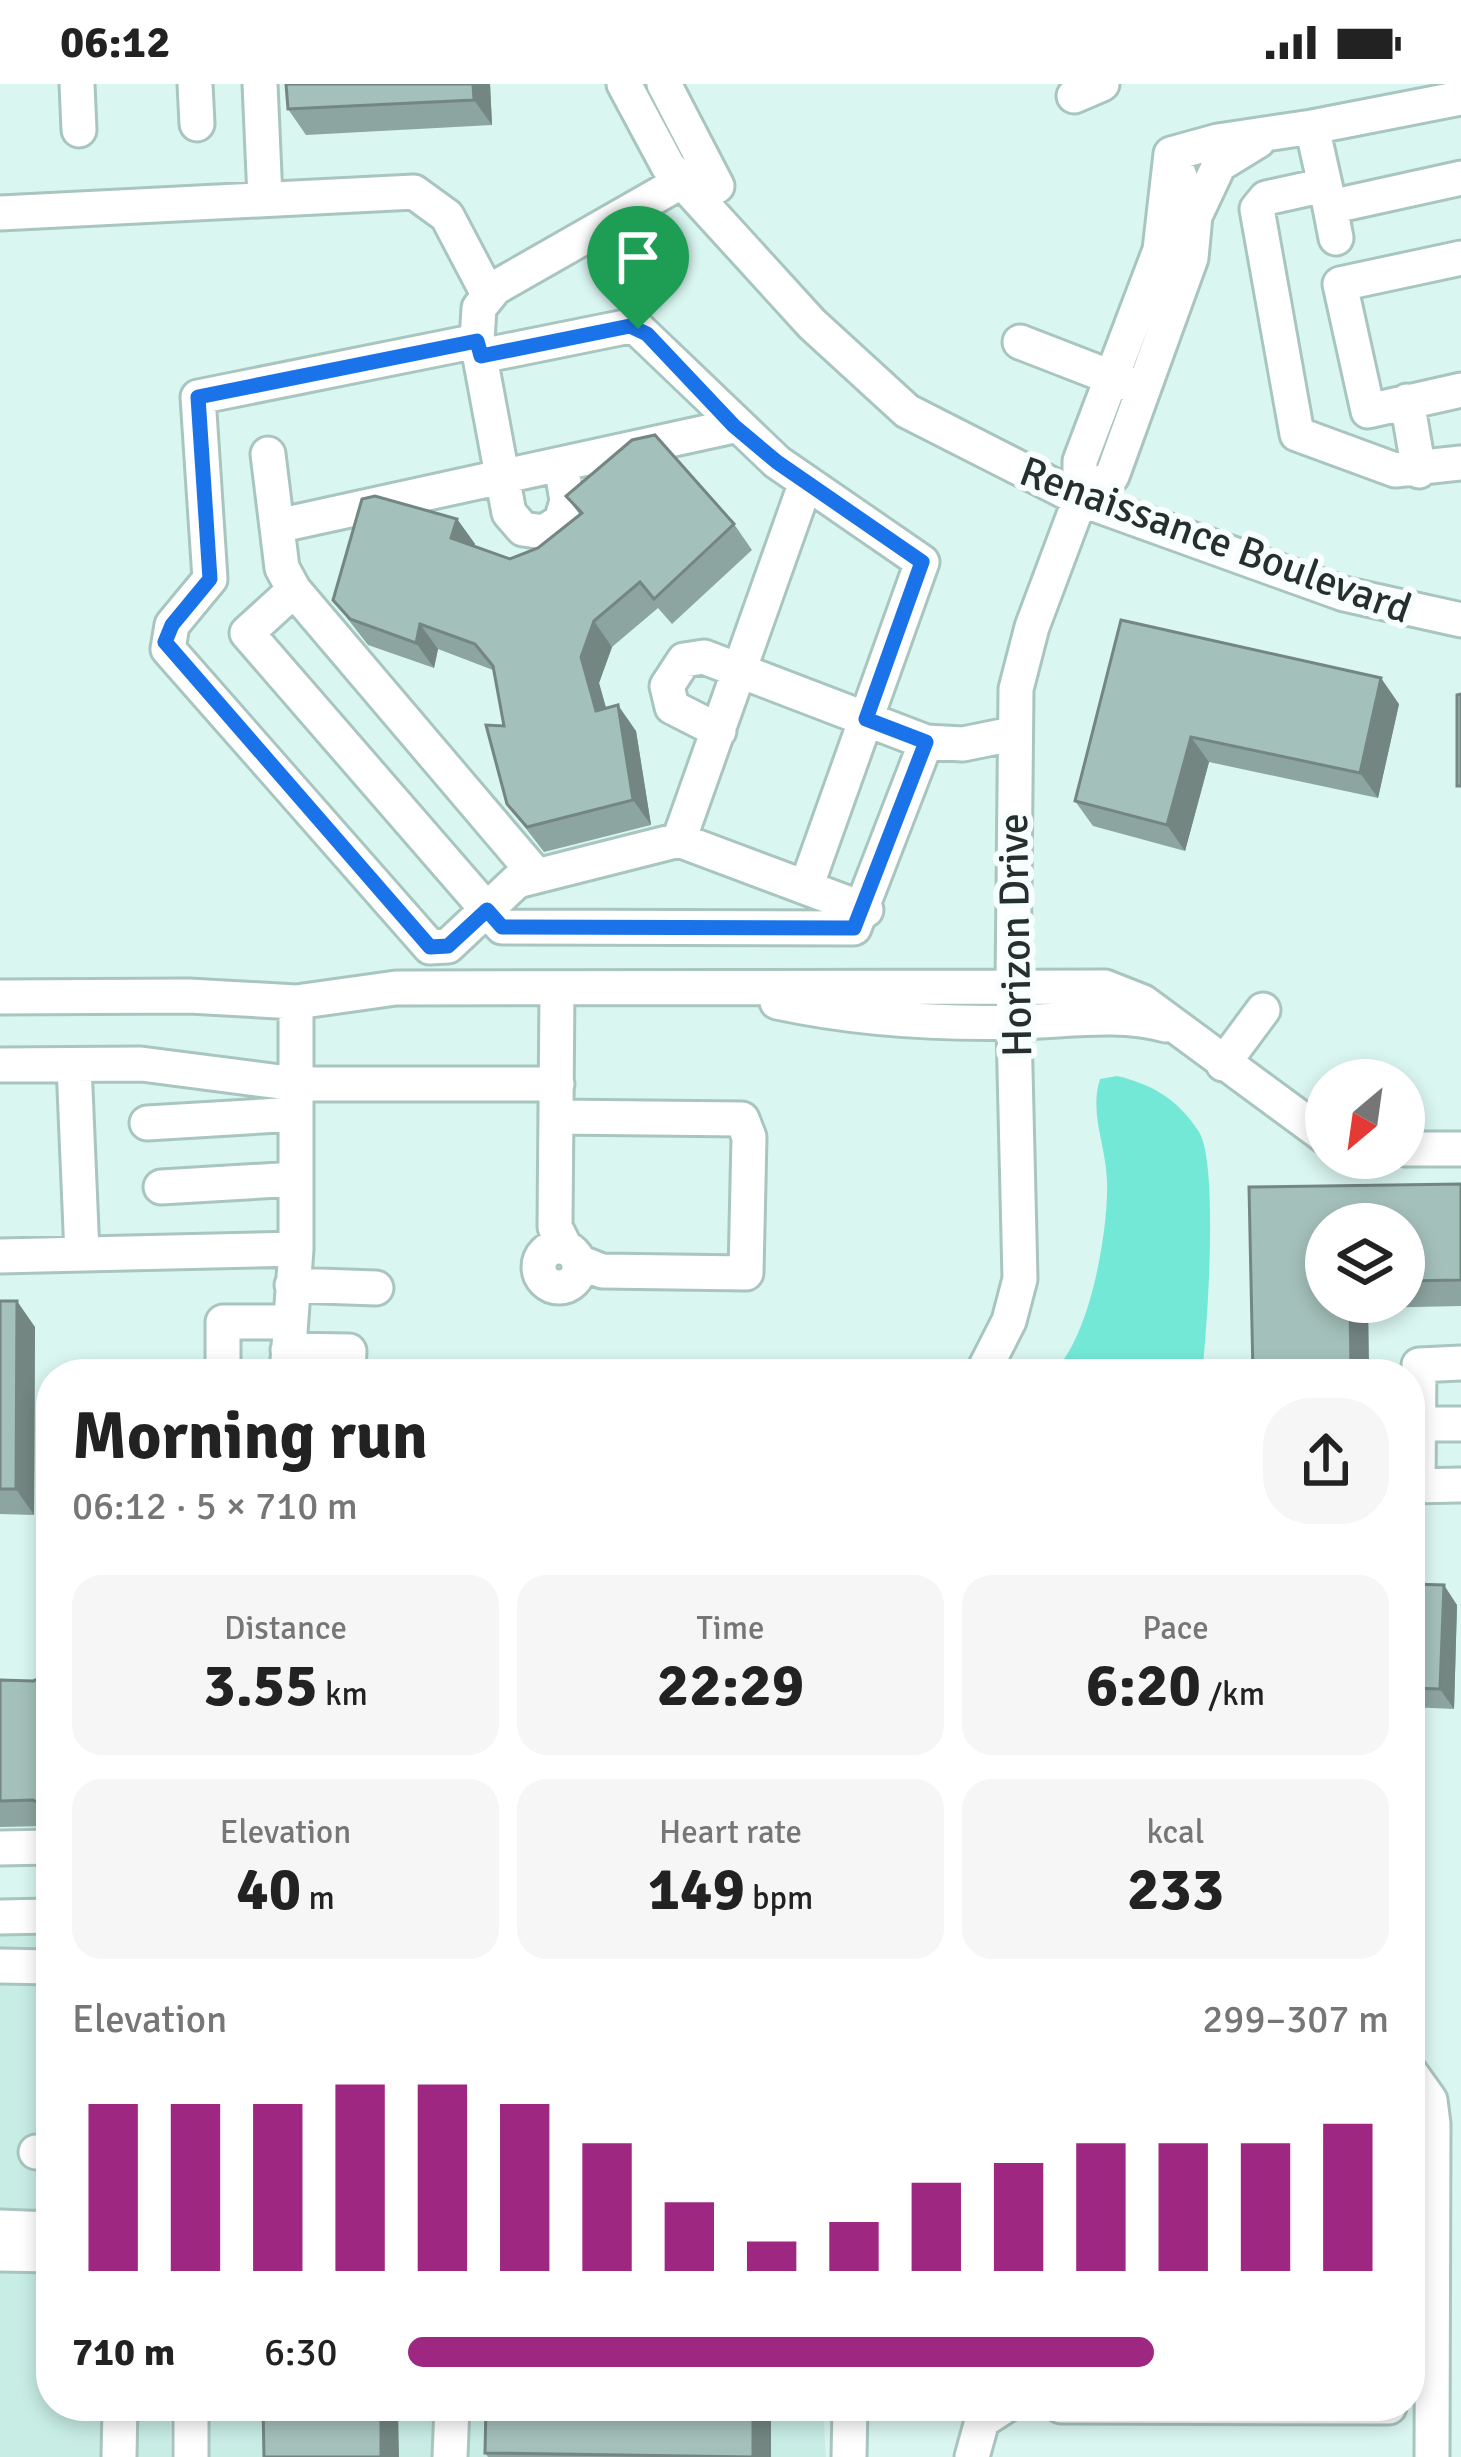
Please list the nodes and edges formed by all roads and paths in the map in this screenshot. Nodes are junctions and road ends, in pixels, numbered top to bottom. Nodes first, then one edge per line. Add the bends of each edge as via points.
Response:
1 (77, 84) edge
2 (195, 84) edge
3 (260, 84) edge
4 (624, 84) edge
5 (664, 84) edge
6 (1461, 98) edge
7 (197, 124) dead end
8 (1312, 128) junction
9 (79, 130) dead end
10 (1265, 138) junction
11 (1171, 154) junction
12 (694, 174) junction
13 (1461, 178) edge
14 (265, 198) junction
15 (1331, 210) junction
16 (0, 213) edge
17 (1195, 216) junction
18 (1461, 258) edge
19 (488, 294) junction
20 (1020, 342) dead end
21 (479, 349) junction
22 (1128, 384) junction
23 (1461, 390) edge
24 (1407, 401) junction
25 (734, 426) junction
26 (268, 454) dead end
27 (1461, 463) edge
28 (561, 464) junction
29 (1419, 471) junction
30 (502, 476) junction
31 (806, 482) junction
32 (1080, 499) junction
33 (277, 526) junction
34 (294, 590) junction
35 (1461, 620) edge
36 (740, 670) junction
37 (866, 719) junction
38 (719, 731) junction
39 (1012, 734) junction
40 (926, 742) junction
41 (679, 840) junction
42 (537, 876) junction
43 (806, 887) junction
44 (487, 910) junction
45 (866, 910) junction
46 (1012, 986) junction
47 (557, 989) junction
48 (721, 990) junction
49 (0, 997) edge
50 (296, 1002) junction
51 (1263, 1010) dead end
52 (1014, 1022) junction
53 (1174, 1028) junction
54 (1223, 1064) junction
55 (0, 1065) edge
56 (74, 1065) junction
57 (296, 1099) junction
58 (556, 1100) junction
59 (1305, 1122) edge
60 (147, 1123) dead end
61 (1425, 1149) edge
62 (1461, 1149) edge
63 (296, 1179) junction
64 (161, 1186) dead end
65 (296, 1249) junction
66 (82, 1254) junction
67 (0, 1256) edge
68 (292, 1286) junction
69 (376, 1288) dead end
70 (288, 1348) edge
71 (224, 1359) edge
72 (349, 1359) edge
73 (990, 1359) edge
74 (1461, 1363) edge
75 (1425, 1365) edge
76 (1425, 1424) edge
77 (1461, 1424) edge
78 (1461, 1485) edge
79 (1425, 1486) edge
80 (36, 1847) edge
81 (0, 1848) edge
82 (36, 1916) edge
83 (0, 1917) edge
84 (0, 1966) edge
85 (36, 1966) edge
86 (1425, 2093) edge
87 (0, 2227) edge
88 (36, 2228) edge
89 (0, 2254) edge
90 (36, 2255) edge
91 (120, 2421) edge
92 (191, 2421) edge
93 (451, 2421) edge
94 (850, 2421) edge
95 (982, 2421) edge
96 (119, 2457) edge
97 (190, 2457) edge
98 (450, 2457) edge
99 (849, 2457) edge
100 (859, 2457) edge
101 (972, 2457) edge
102 (1432, 2457) edge

1 - 9 street
2 - 7 street
3 - 14 street
4 - 12 street, Renaissance Boulevard
5 - 12 street, Renaissance Boulevard
6 - 8 street
8 - 10 street
8 - 15 street
10 - 11 street
10 - 17 street via 1219,166
11 - 17 street
11 - 22 street via 1160,250
12 - 19 street
12 - 32 street, Renaissance Boulevard via 755,263 860,373 908,411
13 - 15 street
14 - 16 street
14 - 19 street via 391,190 426,197 447,216
15 - 29 street via 1266,198 1257,209 1297,434 1372,464
17 - 22 street via 1191,258
18 - 24 street via 1340,284 1368,411
19 - 21 street via 479,308
20 - 22 street
21 - 25 street via 630,326 647,334
21 - 30 street
21 - 44 street via 198,397 210,579 165,642 421,943 440,950
22 - 32 street via 1112,476
23 - 24 street
24 - 29 street
25 - 28 street
25 - 31 street
26 - 33 street
27 - 29 street
28 - 30 street
28 - 30 street via 566,512 544,532 515,522
30 - 33 street
31 - 36 street
31 - 37 street via 922,562
32 - 35 street, Renaissance Boulevard via 1344,594
32 - 39 street, Horizon Drive via 1031,627
33 - 34 street
34 - 42 street
34 - 44 street via 247,633
36 - 37 street
36 - 38 street
36 - 38 street via 694,657 669,677 672,707
37 - 40 street
37 - 43 street
38 - 41 street
39 - 40 street
39 - 46 street, Horizon Drive
40 - 45 street
41 - 42 street
41 - 43 street
42 - 44 street via 517,881
43 - 45 street
44 - 45 street via 502,927 854,928
46 - 48 street
46 - 52 street, Horizon Drive
46 - 53 street via 1105,987 1143,1002
47 - 48 street
47 - 50 street via 396,988
47 - 58 street
48 - 52 street via 841,1016
49 - 50 street
50 - 57 street
51 - 54 street
52 - 53 street via 1123,1017
52 - 73 street, Horizon Drive via 1020,1279
53 - 54 street
54 - 59 street
55 - 56 street
56 - 57 street via 141,1064
56 - 66 street
57 - 58 street
57 - 60 street
57 - 63 street
58 - 58 street via 742,1119 749,1137 746,1273 602,1271 572,1255 555,1227
61 - 62 street
63 - 64 street
63 - 65 street
65 - 66 street
65 - 68 street
66 - 67 street
68 - 69 street
68 - 70 street
70 - 71 street via 223,1322
70 - 72 street via 349,1351
74 - 75 street
76 - 77 street
78 - 79 street
80 - 81 street
82 - 83 street
84 - 85 street
86 - 102 street via 1433,2124
87 - 88 street
89 - 90 street
91 - 96 street
92 - 97 street
93 - 98 street
94 - 99 street
95 - 101 street
99 - 100 street

